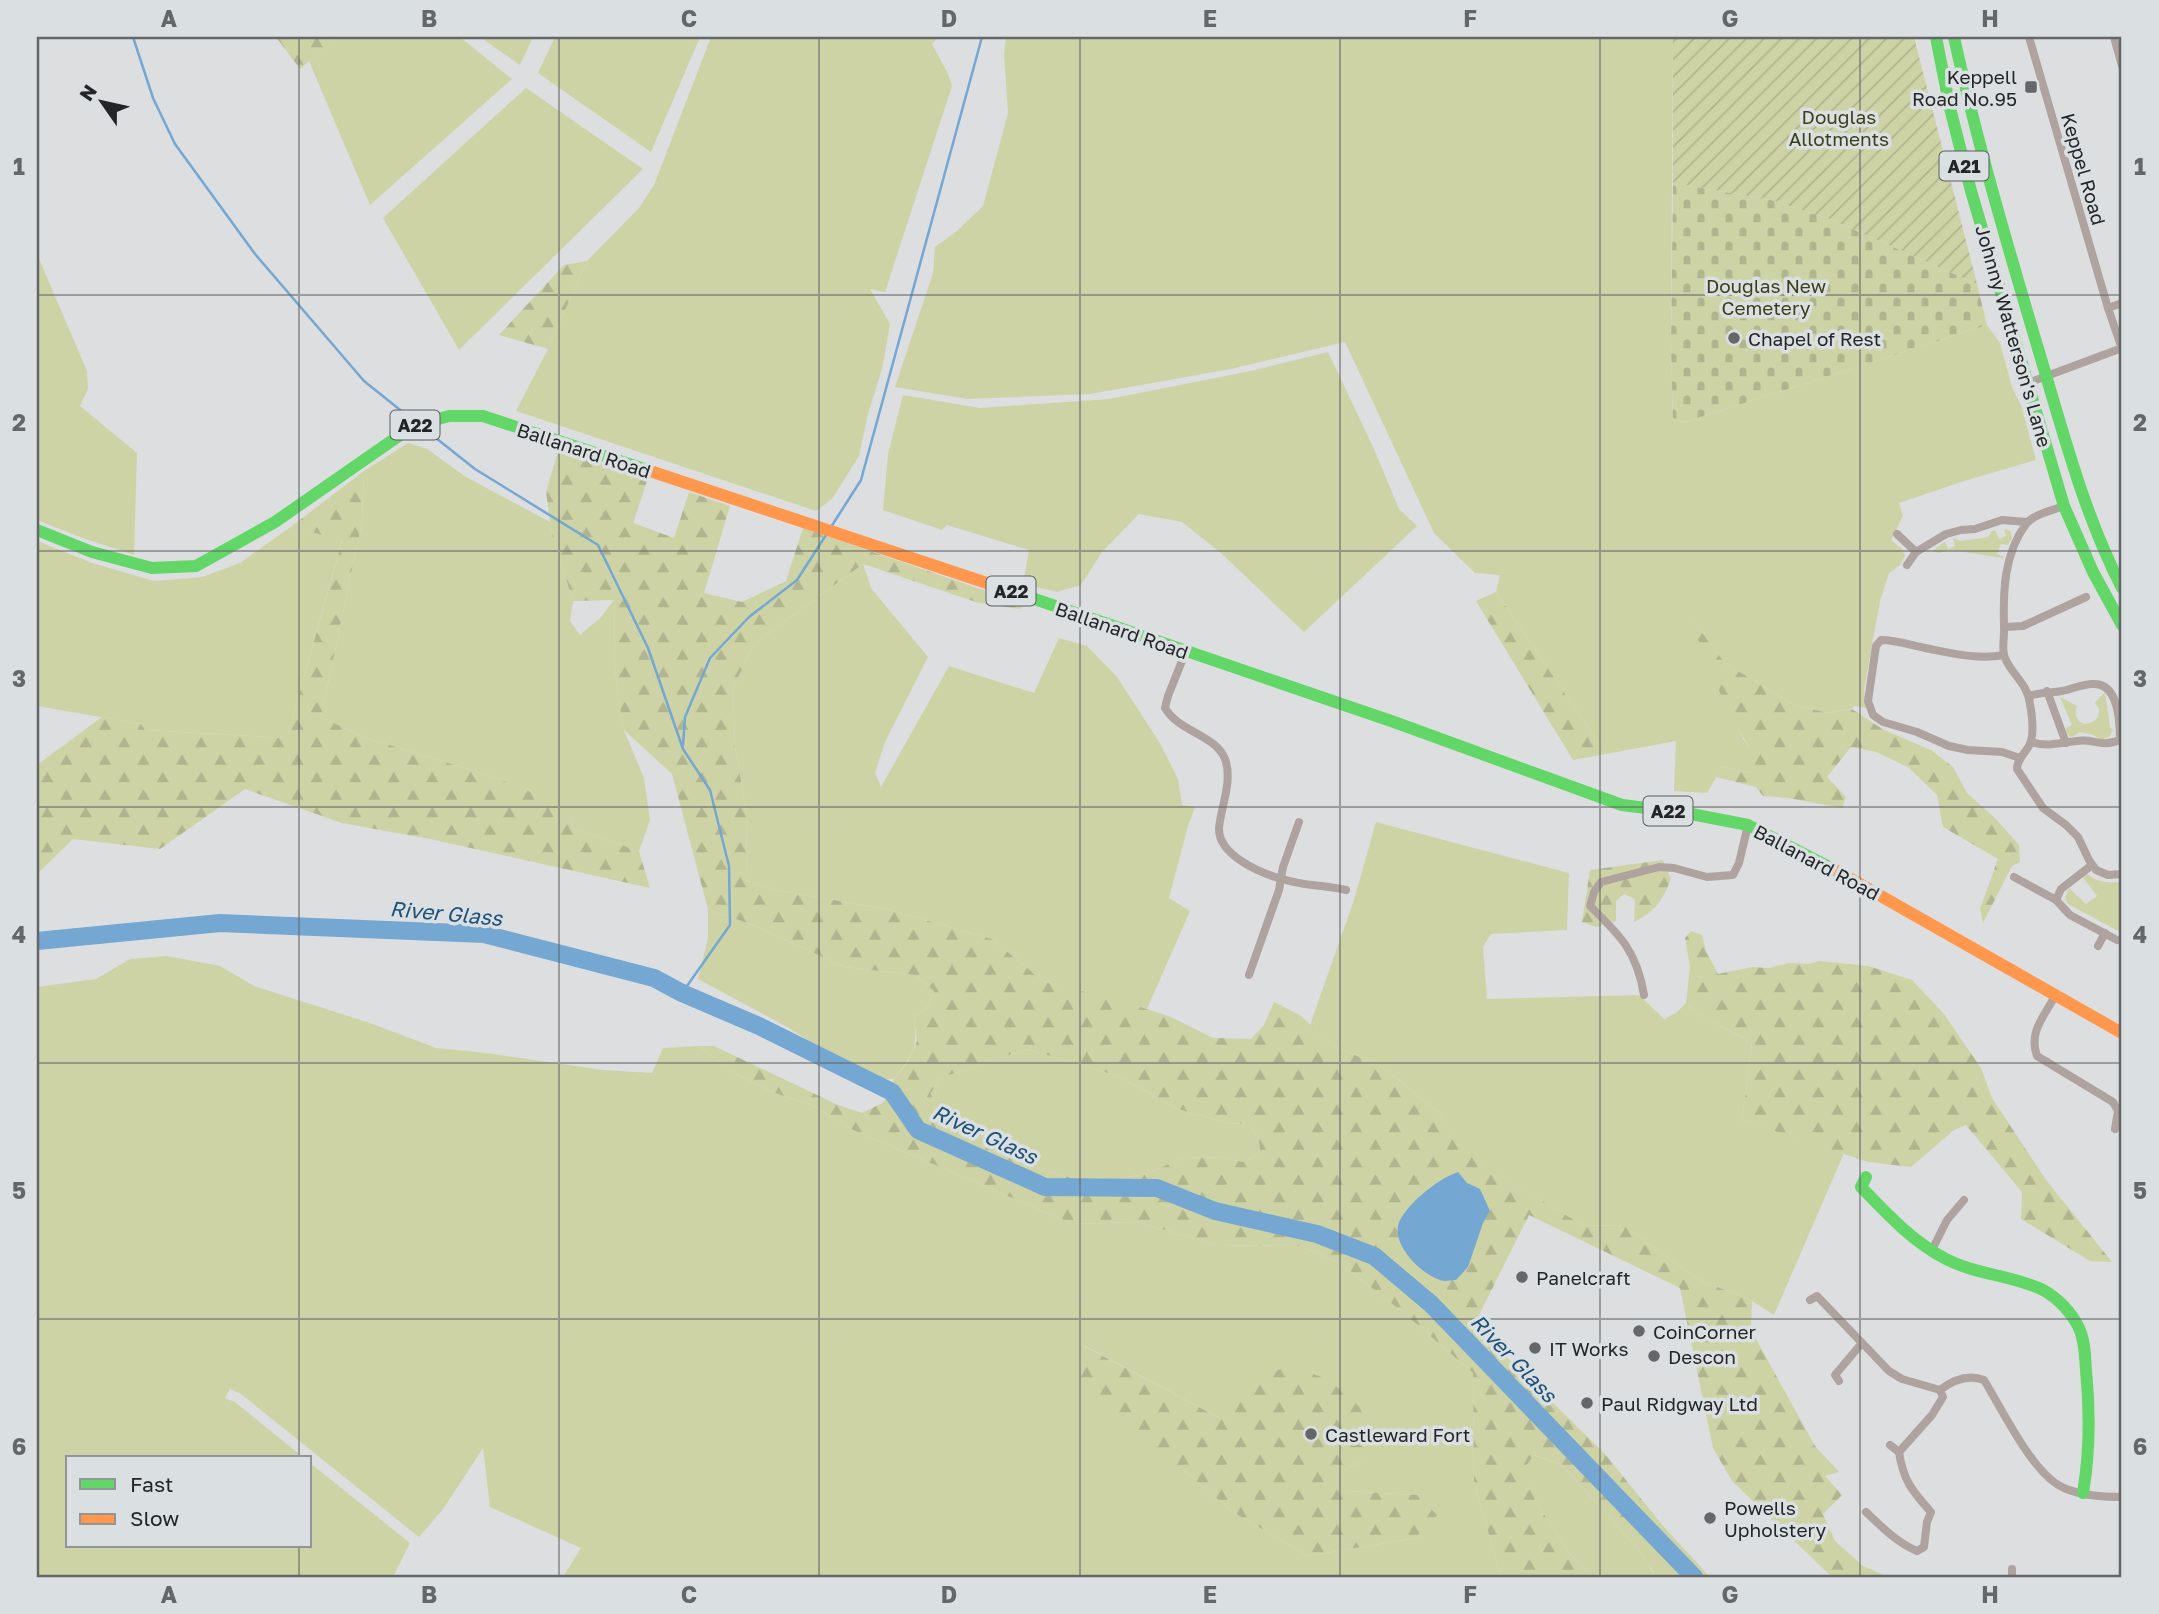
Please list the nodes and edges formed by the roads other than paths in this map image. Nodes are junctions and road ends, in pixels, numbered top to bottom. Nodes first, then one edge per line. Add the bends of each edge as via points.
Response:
1 (1936, 37) edge
2 (1954, 37) edge
3 (2029, 37) edge
4 (2114, 37) edge
5 (2122, 66) edge
6 (2122, 303) edge
7 (2108, 308) junction
8 (2122, 349) edge
9 (2047, 377) junction
10 (2028, 383) junction
11 (2064, 506) junction
12 (2027, 522) junction
13 (37, 530) edge
14 (1897, 534) dead end
15 (1916, 552) junction
16 (1907, 565) dead end
17 (2122, 588) edge
18 (2086, 597) dead end
19 (2122, 625) edge
20 (2004, 627) junction
21 (1186, 651) junction
22 (2004, 655) junction
23 (2048, 691) junction
24 (2029, 696) junction
25 (2121, 740) edge
26 (2031, 742) junction
27 (2066, 743) junction
28 (2020, 758) junction
29 (1299, 822) dead end
30 (1748, 825) junction
31 (2092, 865) junction
32 (2122, 874) edge
33 (2014, 877) dead end
34 (1281, 879) junction
35 (1346, 890) dead end
36 (2056, 900) junction
37 (2105, 933) junction
38 (2120, 941) edge
39 (2098, 946) dead end
40 (1249, 975) dead end
41 (2056, 994) junction
42 (1644, 995) dead end
43 (2122, 1033) edge
44 (2115, 1129) dead end
45 (1866, 1177) dead end
46 (1964, 1200) dead end
47 (1932, 1250) junction
48 (1810, 1300) dead end
49 (1862, 1343) junction
50 (1834, 1375) dead end
51 (1940, 1390) junction
52 (1890, 1445) dead end
53 (1899, 1452) junction
54 (2083, 1493) junction
55 (2122, 1497) edge
56 (1866, 1512) dead end
57 (1931, 1512) junction
58 (1941, 1514) dead end

1 - 10 main road, Johnny Watterson's Lane / A21 via 1968,179
2 - 9 main road via 1993,201
3 - 7 street, Keppel Road
4 - 5 street
6 - 7 street
7 - 8 street, Keppel Road
8 - 9 street
9 - 10 street
9 - 17 main road via 2086,505
10 - 11 main road, Johnny Watterson's Lane / A21
11 - 12 street
11 - 19 main road, Johnny Watterson's Lane / A21
12 - 15 street via 2002,520 1946,534
12 - 20 street via 2006,569
13 - 21 main road, Ballanard Road / A22 via 92,552 152,568 196,566 275,522 413,426 449,416 483,416
14 - 15 street
15 - 16 street
18 - 20 street via 2023,626
20 - 22 street
21 - 30 main road, Ballanard Road / A22 via 1622,805
21 - 34 street via 1165,708 1172,719 1215,745 1224,756 1229,771 1221,843 1241,861
22 - 24 street
22 - 28 street via 1984,657 1881,640 1876,646 1868,701 1873,715 1883,722 1949,746
23 - 24 street
23 - 25 street via 2093,684 2110,690
23 - 27 street
24 - 26 street
25 - 27 street via 2107,745 2087,740
26 - 27 street
26 - 28 street
28 - 31 street via 2019,773 2043,808 2078,837
29 - 34 street
30 - 41 main road, Ballanard Road / A22
30 - 42 street via 1733,875 1707,877 1660,867 1601,882 1594,892 1590,906 1632,954
31 - 32 street via 2102,874
31 - 36 street via 2061,889
33 - 36 street
34 - 35 street
34 - 40 street
36 - 37 street via 2070,915
37 - 38 street
37 - 39 street
41 - 43 main road, Ballanard Road / A22
41 - 44 street via 2035,1030 2037,1056 2113,1102 2118,1111
45 - 47 main road via 1861,1187 1913,1239
46 - 47 street via 1947,1220
47 - 54 main road via 1977,1273 2041,1290 2058,1301 2081,1331 2087,1383
48 - 49 street via 1817,1296
49 - 50 street
49 - 51 street via 1889,1371
51 - 53 street via 1943,1397 1932,1415
51 - 54 street via 1963,1378 1984,1380 2044,1475
52 - 53 street
53 - 57 street via 1912,1491
54 - 55 street
56 - 57 street via 1917,1551 1924,1547
57 - 58 street

